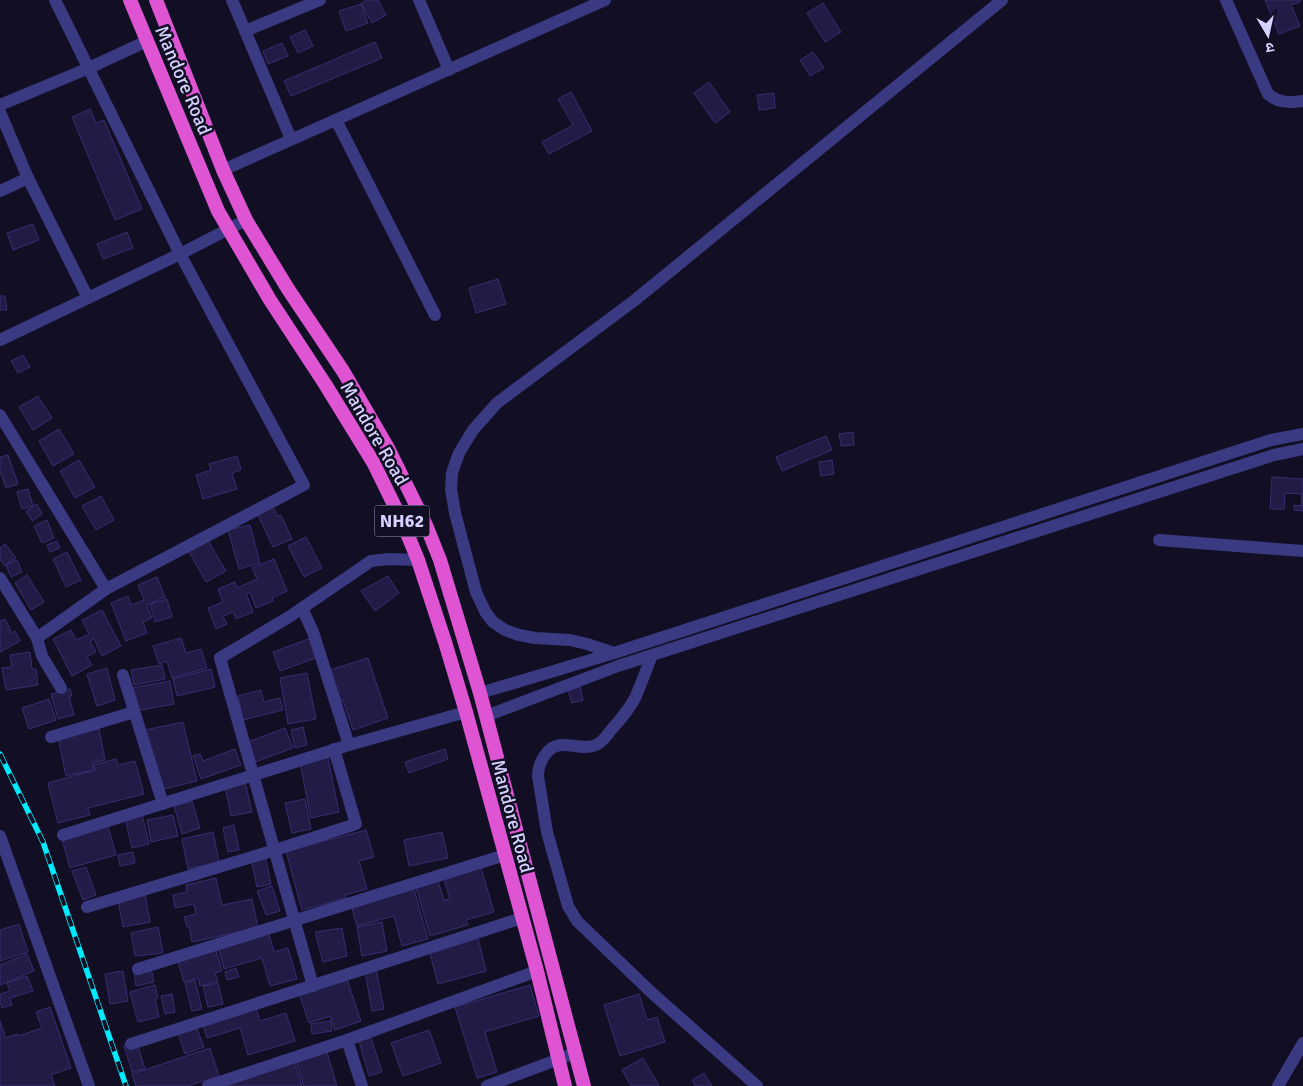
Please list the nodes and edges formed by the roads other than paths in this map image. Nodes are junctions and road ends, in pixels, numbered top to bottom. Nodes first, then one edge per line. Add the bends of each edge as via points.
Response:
1 (54, 0) edge
2 (130, 0) edge
3 (156, 0) edge
4 (232, 0) edge
5 (320, 0) edge
6 (419, 0) edge
7 (604, 0) edge
8 (1002, 0) edge
9 (1226, 0) edge
10 (245, 31) junction
11 (147, 41) junction
12 (89, 68) junction
13 (448, 70) junction
14 (1303, 101) edge
15 (0, 105) edge
16 (0, 112) edge
17 (336, 120) junction
18 (291, 139) junction
19 (223, 170) junction
20 (28, 178) junction
21 (0, 190) edge
22 (246, 220) junction
23 (228, 229) junction
24 (180, 254) junction
25 (88, 298) junction
26 (435, 314) dead end
27 (0, 340) edge
28 (0, 415) edge
29 (1303, 434) edge
30 (1270, 440) junction
31 (1303, 449) edge
32 (1274, 454) junction
33 (1159, 540) dead end
34 (1303, 551) edge
35 (418, 560) junction
36 (0, 578) edge
37 (106, 589) junction
38 (302, 608) junction
39 (37, 638) junction
40 (614, 653) junction
41 (652, 655) junction
42 (575, 665) junction
43 (123, 675) dead end
44 (580, 680) junction
45 (61, 688) dead end
46 (480, 693) junction
47 (134, 712) junction
48 (466, 712) junction
49 (486, 716) junction
50 (51, 737) dead end
51 (349, 745) junction
52 (334, 749) junction
53 (253, 775) junction
54 (163, 804) junction
55 (63, 835) dead end
56 (0, 836) edge
57 (275, 850) junction
58 (505, 856) junction
59 (87, 907) dead end
60 (522, 918) junction
61 (295, 921) junction
62 (138, 969) dead end
63 (537, 971) junction
64 (313, 986) junction
65 (347, 1040) junction
66 (1303, 1043) edge
67 (131, 1044) dead end
68 (575, 1053) junction
69 (558, 1060) junction
70 (88, 1086) edge
71 (208, 1086) edge
72 (362, 1086) edge
73 (487, 1086) edge
74 (565, 1086) edge
75 (584, 1086) edge
76 (758, 1086) edge
77 (1278, 1086) edge

1 - 12 street
2 - 11 highway, Mandore Road / NH62
3 - 19 highway, Mandore Road / NH62
4 - 10 street
5 - 10 street
6 - 13 street
7 - 13 street
8 - 40 street via 635,300 497,402 473,430 452,473 451,489 476,592 486,613 493,622 519,635 570,640
9 - 14 street via 1265,89 1272,98 1285,102
10 - 18 street
11 - 12 street
11 - 23 highway, Mandore Road / NH62
12 - 15 street
12 - 24 street
13 - 17 street
16 - 20 street
17 - 18 street
17 - 26 street
18 - 19 street
19 - 22 highway, Mandore Road / NH62
20 - 21 street
20 - 25 street
22 - 23 street
22 - 46 highway, Mandore Road / NH62 via 343,371 388,448 440,560
23 - 24 street
23 - 35 highway, Mandore Road / NH62 via 373,462
24 - 25 street
24 - 37 street via 304,485
25 - 27 street
28 - 37 street
29 - 30 street
30 - 32 street
30 - 40 street
31 - 32 street
32 - 41 street
33 - 34 street
35 - 38 street via 371,562
35 - 48 highway, Mandore Road / NH62
36 - 39 street
37 - 39 street
38 - 51 street via 313,632
38 - 53 street via 220,658
39 - 45 street via 42,656
40 - 42 street
41 - 44 street
41 - 76 street via 634,699 603,741 595,746 561,745 544,756 538,776 547,832 568,906 577,921 652,993
42 - 44 street
42 - 46 street
43 - 47 street
44 - 49 street
46 - 49 highway, Mandore Road / NH62
47 - 50 street
47 - 54 street
48 - 51 street
48 - 58 highway, Mandore Road / NH62
49 - 68 highway, Mandore Road / NH62
51 - 52 street
52 - 53 street
52 - 57 street via 356,824
53 - 54 street
53 - 57 street
54 - 55 street
56 - 70 street
57 - 59 street
57 - 61 street
58 - 60 highway, Mandore Road / NH62
58 - 61 street
60 - 63 highway, Mandore Road / NH62
60 - 64 street
61 - 62 street
61 - 64 street
63 - 65 street
63 - 69 highway, Mandore Road / NH62
64 - 67 street
65 - 71 street
65 - 72 street
66 - 77 street
68 - 69 street
68 - 75 highway, Mandore Road / NH62
69 - 73 street
69 - 74 highway, Mandore Road / NH62

